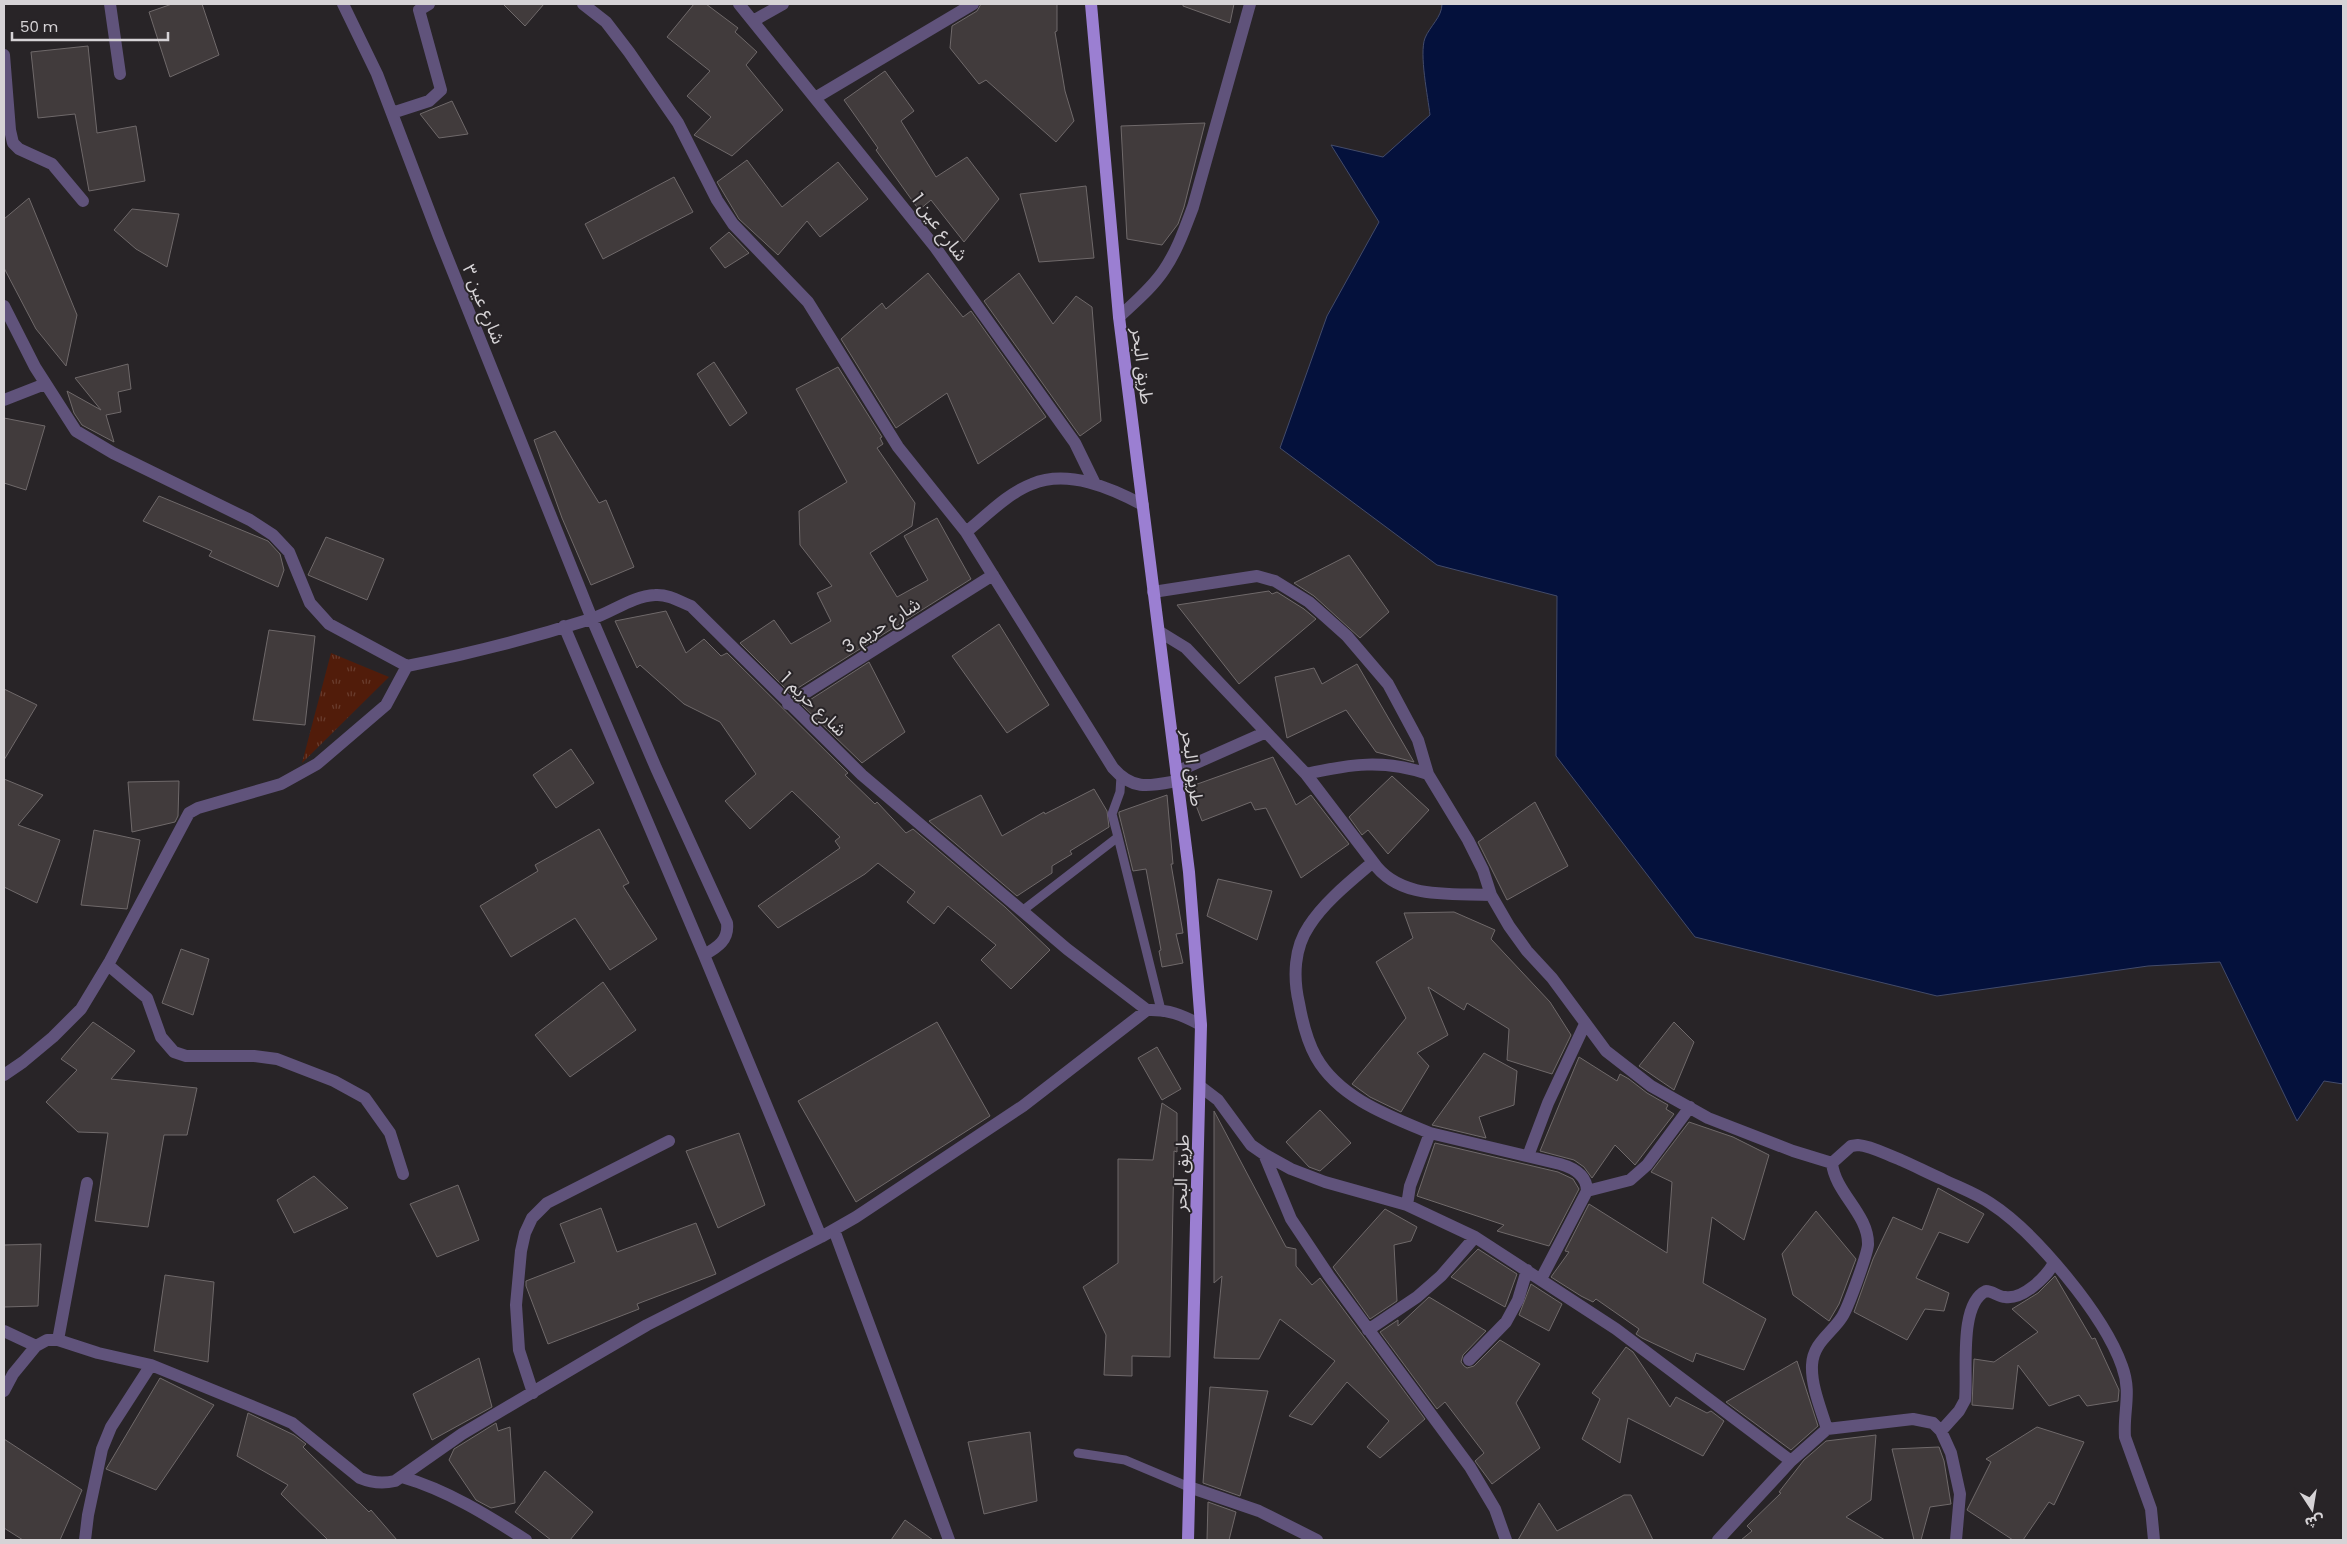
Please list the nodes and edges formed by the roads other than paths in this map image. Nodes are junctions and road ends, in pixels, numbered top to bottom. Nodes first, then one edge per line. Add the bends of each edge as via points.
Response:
1 (110, 4) edge
2 (343, 4) edge
3 (430, 4) edge
4 (583, 4) edge
5 (739, 4) edge
6 (783, 4) edge
7 (973, 4) edge
8 (1091, 4) edge
9 (1250, 4) edge
10 (753, 21) junction
11 (4, 54) edge
12 (120, 74) dead end
13 (816, 98) junction
14 (392, 113) junction
15 (83, 201) dead end
16 (4, 306) edge
17 (1119, 317) junction
18 (45, 384) junction
19 (4, 400) edge
20 (1095, 484) junction
21 (1143, 505) junction
22 (966, 532) junction
23 (993, 575) junction
24 (1153, 592) junction
25 (592, 619) junction
26 (564, 626) junction
27 (1160, 632) junction
28 (407, 666) junction
29 (788, 704) junction
30 (1264, 733) junction
31 (1306, 774) junction
32 (1428, 774) junction
33 (1121, 776) junction
34 (1176, 777) junction
35 (1118, 837) junction
36 (1373, 862) junction
37 (1491, 895) junction
38 (1022, 911) junction
39 (704, 955) junction
40 (108, 965) junction
41 (1147, 1010) junction
42 (1160, 1010) junction
43 (1585, 1024) junction
44 (1201, 1025) junction
45 (4, 1075) edge
46 (1201, 1087) junction
47 (1690, 1107) junction
48 (1430, 1133) junction
49 (669, 1141) dead end
50 (1264, 1154) junction
51 (1528, 1156) junction
52 (1832, 1163) junction
53 (403, 1174) dead end
54 (87, 1183) dead end
55 (1587, 1191) junction
56 (1407, 1205) junction
57 (834, 1230) junction
58 (820, 1237) junction
59 (1475, 1237) junction
60 (2054, 1263) junction
61 (1527, 1270) junction
62 (1541, 1280) junction
63 (1368, 1330) junction
64 (4, 1331) edge
65 (58, 1340) junction
66 (36, 1346) junction
67 (1468, 1360) dead end
68 (151, 1365) junction
69 (4, 1391) edge
70 (533, 1394) junction
71 (1827, 1428) junction
72 (1941, 1430) junction
73 (1078, 1453) dead end
74 (1792, 1461) junction
75 (402, 1478) junction
76 (1190, 1487) junction
77 (85, 1540) edge
78 (526, 1540) edge
79 (949, 1540) edge
80 (1188, 1540) edge
81 (1317, 1540) edge
82 (1506, 1540) edge
83 (1718, 1540) edge
84 (1956, 1540) edge
85 (2154, 1540) edge

1 - 12 street
2 - 14 street, شارع عين ٣
3 - 14 street via 419,10 441,90 429,101
4 - 22 street via 606,22 629,52 678,123 717,200 733,224 808,302 898,447
5 - 10 street, شارع عين 1
6 - 10 street
7 - 13 street
8 - 17 main road, طريق البحر
9 - 17 street via 1193,207 1180,239 1165,270
10 - 13 street, شارع عين 1
11 - 15 street via 13,143 52,164
13 - 20 street, شارع عين 1 via 935,247 1076,443
14 - 25 street, شارع عين ٣
16 - 18 street
17 - 21 main road, طريق البحر
18 - 19 street
18 - 28 street via 71,424 88,440 250,520 273,535 289,552 310,603 330,624
20 - 21 street
20 - 22 street via 1052,479 1031,484
21 - 24 main road, طريق البحر
22 - 23 street
23 - 29 street, شارع حريم 3
23 - 33 street
24 - 27 main road, طريق البحر
24 - 32 street via 1257,576 1275,581 1308,602 1353,642 1388,684 1418,740
25 - 26 street, شارع حريم 1
25 - 29 street, شارع حريم 1 via 646,596 667,596 678,600 690,606
25 - 39 street, شارع عين ٣ via 727,923 726,938
26 - 28 street, شارع حريم 1 via 490,648
26 - 39 street
27 - 30 street via 1186,648
27 - 34 main road, طريق البحر
28 - 40 street via 386,705 317,764 280,784 189,813
29 - 38 street, شارع حريم 1 via 862,775
30 - 31 street
30 - 34 street
31 - 32 street via 1373,763 1391,764
31 - 36 street
32 - 37 street via 1479,862
33 - 34 street via 1147,787
33 - 35 lane via 1120,792 1112,814
34 - 44 main road, طريق البحر via 1189,872
35 - 38 lane
35 - 42 lane
36 - 37 street via 1386,878 1412,890
36 - 48 street via 1346,885 1304,936 1296,963 1298,1001 1316,1057 1330,1077 1370,1105
37 - 43 street via 1519,941 1552,978
38 - 41 street, شارع حريم 1
39 - 58 street
40 - 45 street via 73,1019
40 - 53 street via 147,998 161,1036 174,1052 186,1056 277,1059 321,1075 365,1098 390,1133
41 - 42 street
41 - 57 street via 1023,1106
42 - 44 street via 1177,1013
43 - 47 street via 1616,1060 1651,1086
43 - 51 street via 1548,1103
44 - 46 main road, طريق البحر
46 - 50 street via 1218,1100 1251,1145
46 - 76 main road, طريق البحر
47 - 52 street via 1708,1118
47 - 55 street via 1647,1164 1630,1180
48 - 51 street
48 - 56 street via 1410,1186
49 - 70 street via 547,1204 532,1218 522,1243 516,1305 519,1350
50 - 56 street via 1325,1182
50 - 63 street via 1291,1219
51 - 55 street via 1576,1171 1586,1181
52 - 60 street via 1850,1146 1858,1145 1920,1167 1989,1202
52 - 71 street via 1833,1176 1864,1227 1868,1248 1843,1316 1826,1334 1814,1354 1815,1387
54 - 65 street
55 - 62 street
56 - 59 street
57 - 58 street
57 - 79 street
58 - 70 street via 647,1326
59 - 61 street
59 - 63 street via 1418,1297
60 - 72 street via 2039,1281 2019,1294 2004,1297 1986,1291 1977,1297 1968,1320 1965,1400
60 - 85 street via 2102,1327 2122,1367 2127,1384 2124,1426 2127,1449 2152,1509
61 - 62 street
61 - 67 street via 1518,1300 1506,1322
62 - 74 street via 1616,1329
63 - 82 street via 1470,1467 1495,1509
64 - 66 street
65 - 66 street via 46,1340
65 - 68 street
66 - 69 street
68 - 75 street via 292,1423 360,1478 384,1484
68 - 77 street via 111,1427 102,1450
70 - 75 street via 424,1458
71 - 72 street via 1914,1419 1933,1423
71 - 74 street
72 - 84 street via 1959,1480
73 - 76 lane via 1124,1460
74 - 83 street
75 - 78 street via 443,1492
76 - 80 main road, طريق البحر
76 - 81 street via 1260,1511

